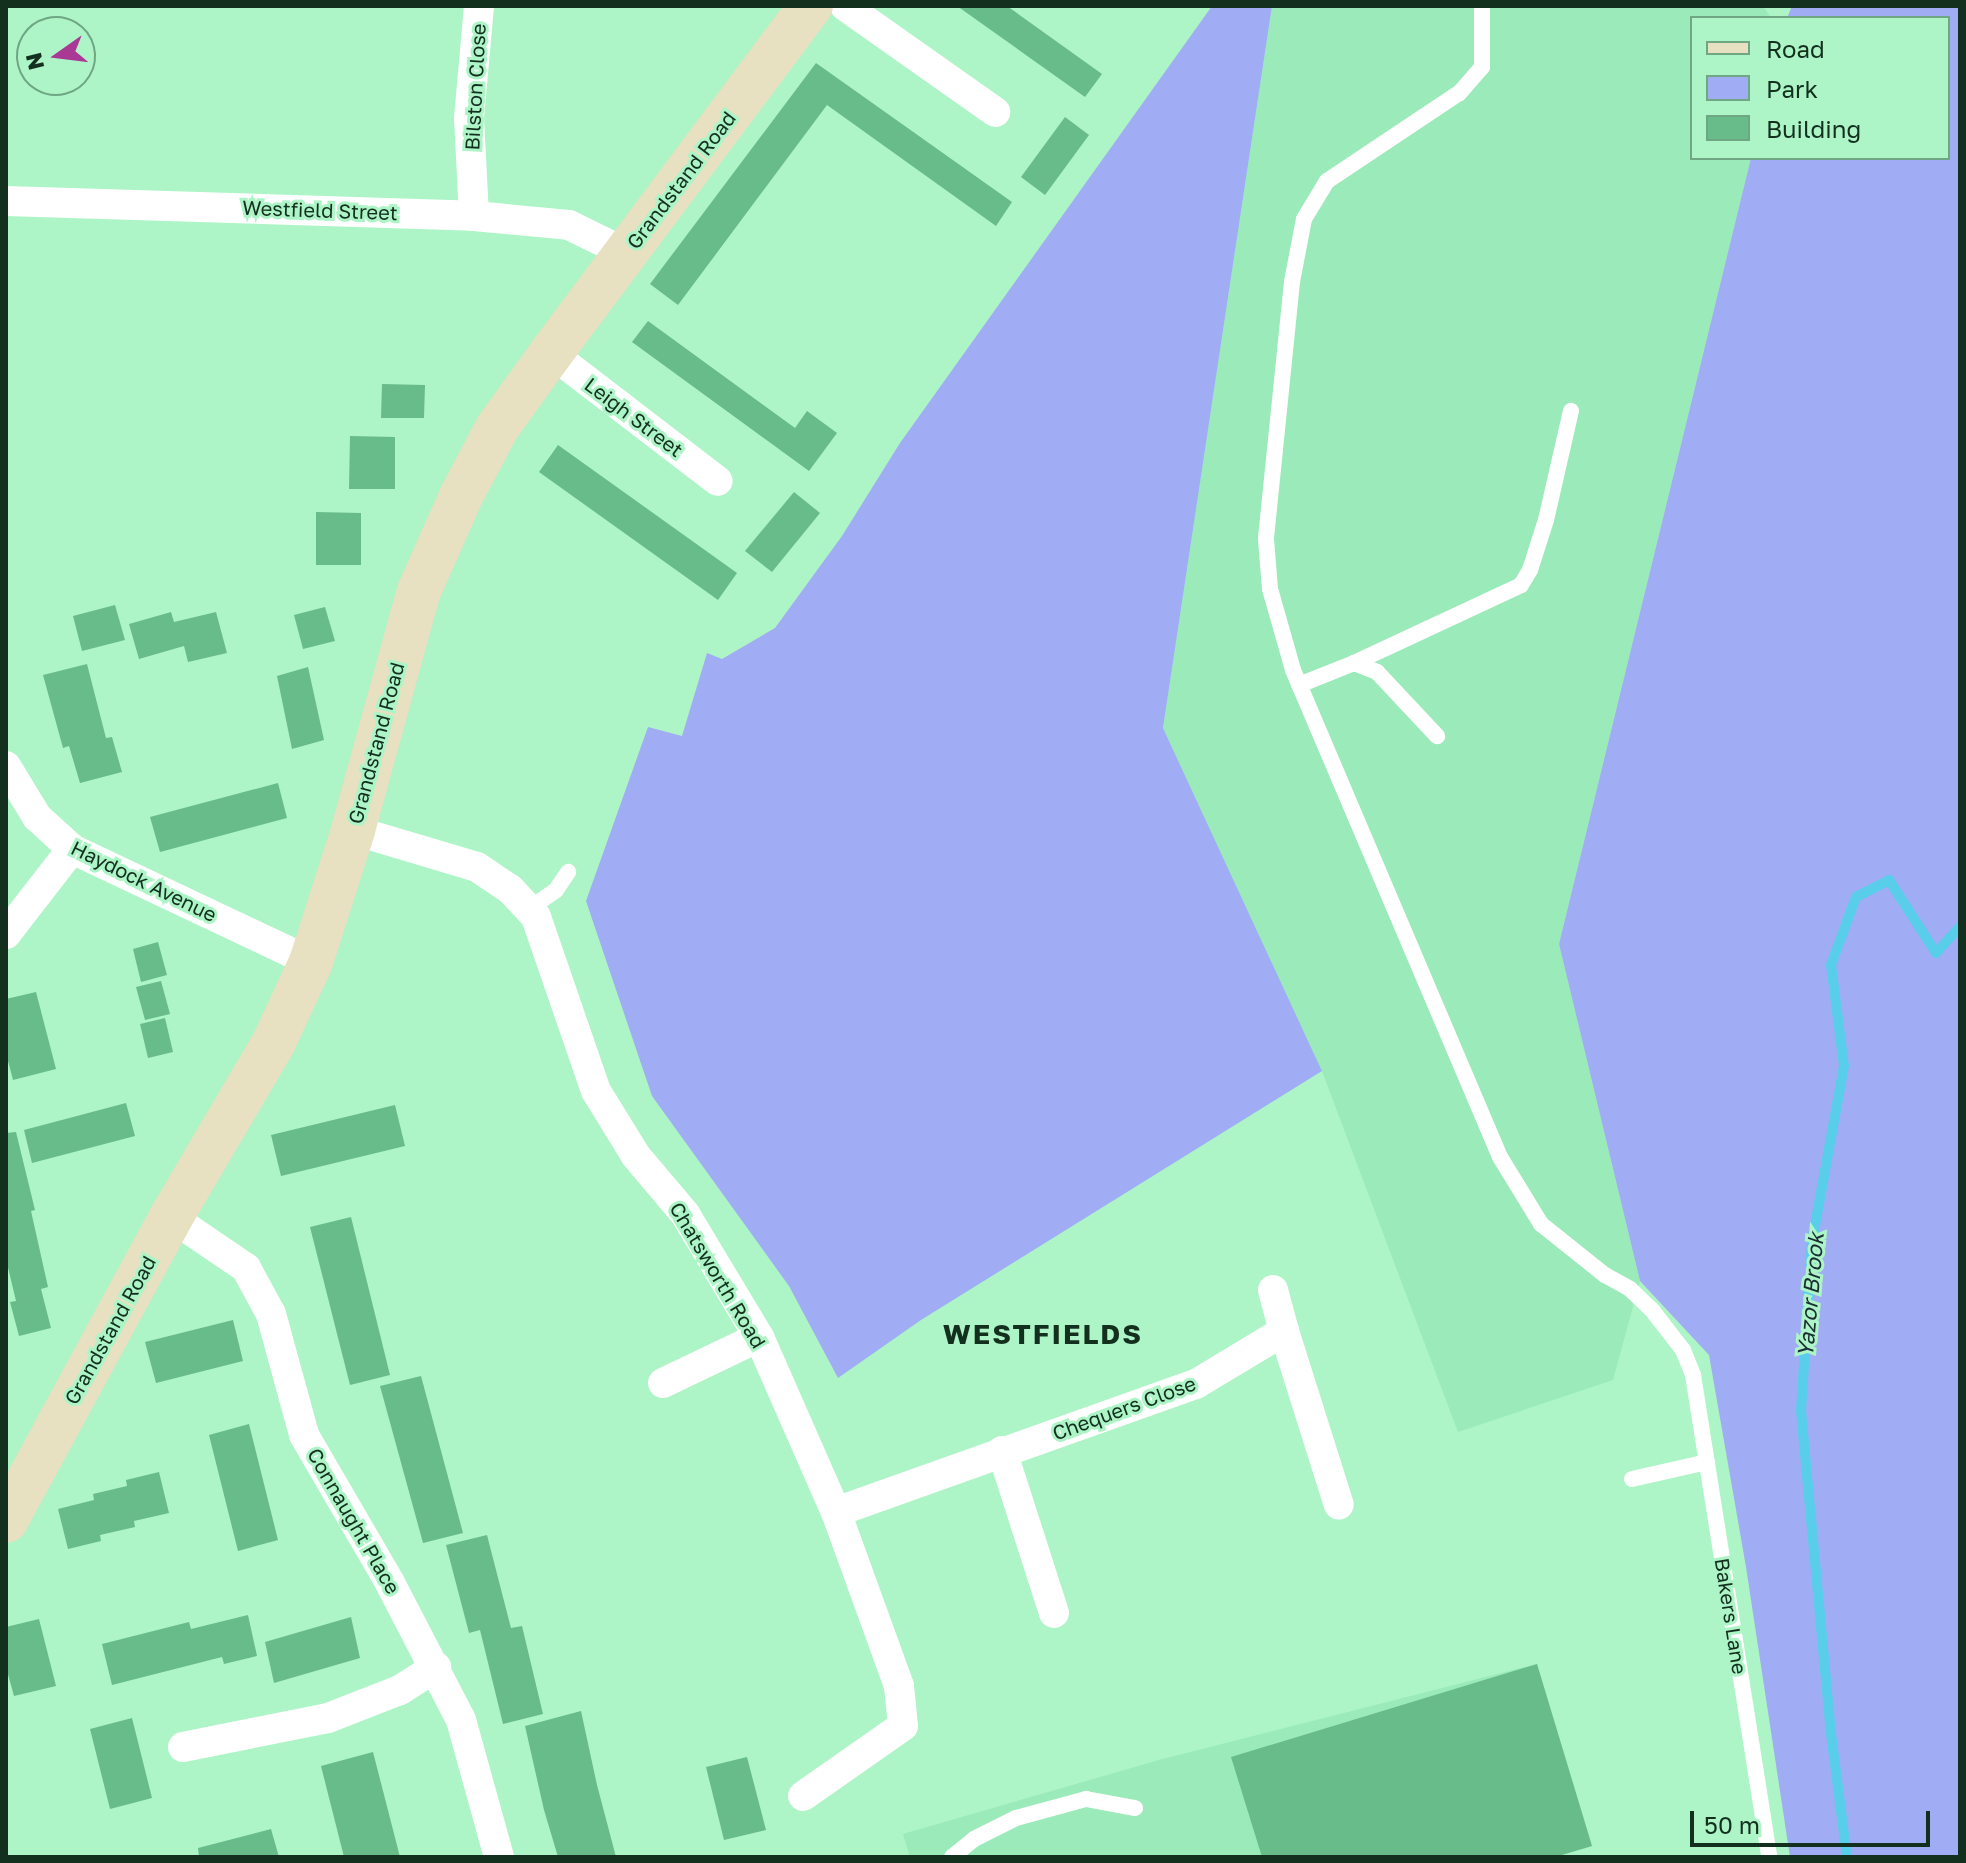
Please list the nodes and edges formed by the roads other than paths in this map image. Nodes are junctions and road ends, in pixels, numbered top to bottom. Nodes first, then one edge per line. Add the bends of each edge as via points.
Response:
1 (479, 6) edge
2 (811, 6) edge
3 (845, 6) edge
4 (1482, 6) edge
5 (995, 112) dead end
6 (6, 201) edge
7 (474, 216) junction
8 (626, 253) junction
9 (551, 353) junction
10 (1571, 411) dead end
11 (718, 481) dead end
12 (1354, 663) junction
13 (1299, 685) junction
14 (1437, 736) dead end
15 (6, 766) edge
16 (353, 830) junction
17 (72, 849) junction
18 (568, 872) dead end
19 (529, 909) junction
20 (6, 934) edge
21 (311, 962) junction
22 (171, 1217) junction
23 (1273, 1290) dead end
24 (1284, 1331) junction
25 (759, 1337) junction
26 (663, 1383) dead end
27 (1002, 1451) junction
28 (1707, 1462) junction
29 (1632, 1479) dead end
30 (1339, 1505) dead end
31 (836, 1512) junction
32 (6, 1521) edge
33 (1054, 1613) dead end
34 (436, 1667) junction
35 (183, 1747) dead end
36 (803, 1796) dead end
37 (1135, 1808) dead end
38 (499, 1857) edge
39 (952, 1857) edge
40 (1769, 1857) edge

1 - 7 street, Bilston Close via 469,118
2 - 8 street, Grandstand Road
3 - 5 street
4 - 13 lane, Bakers Lane via 1482,67 1459,93 1327,181 1304,219 1292,282 1266,539 1270,589
6 - 7 street, Westfield Street
7 - 8 street, Westfield Street via 569,225
8 - 9 street, Grandstand Road
9 - 11 street, Leigh Street
9 - 16 street, Grandstand Road via 497,428 445,527 419,591
10 - 12 lane via 1546,520 1521,585
12 - 13 lane
12 - 14 lane via 1377,672
13 - 28 lane, Bakers Lane via 1500,1157 1541,1224 1630,1289 1683,1350 1693,1375
15 - 17 street, Haydock Avenue via 37,817
16 - 19 street, Chatsworth Road via 477,867
16 - 21 street, Grandstand Road
17 - 20 street
17 - 21 street, Haydock Avenue
18 - 19 lane via 556,890
19 - 25 street, Chatsworth Road via 596,1091 636,1156 685,1214
21 - 22 street, Grandstand Road via 274,1042
22 - 32 street, Grandstand Road
22 - 34 street, Connaught Place via 246,1268 271,1314 304,1435
23 - 24 street
24 - 27 street, Chequers Close via 1196,1384
24 - 30 street
25 - 26 street
25 - 31 street, Chatsworth Road
27 - 31 street, Chequers Close
27 - 33 street
28 - 29 lane
28 - 40 lane, Bakers Lane
31 - 36 street, Chatsworth Road via 899,1686 903,1726
34 - 35 street via 400,1690 328,1718
34 - 38 street, Connaught Place via 461,1720
37 - 39 lane via 1086,1799 1016,1818

